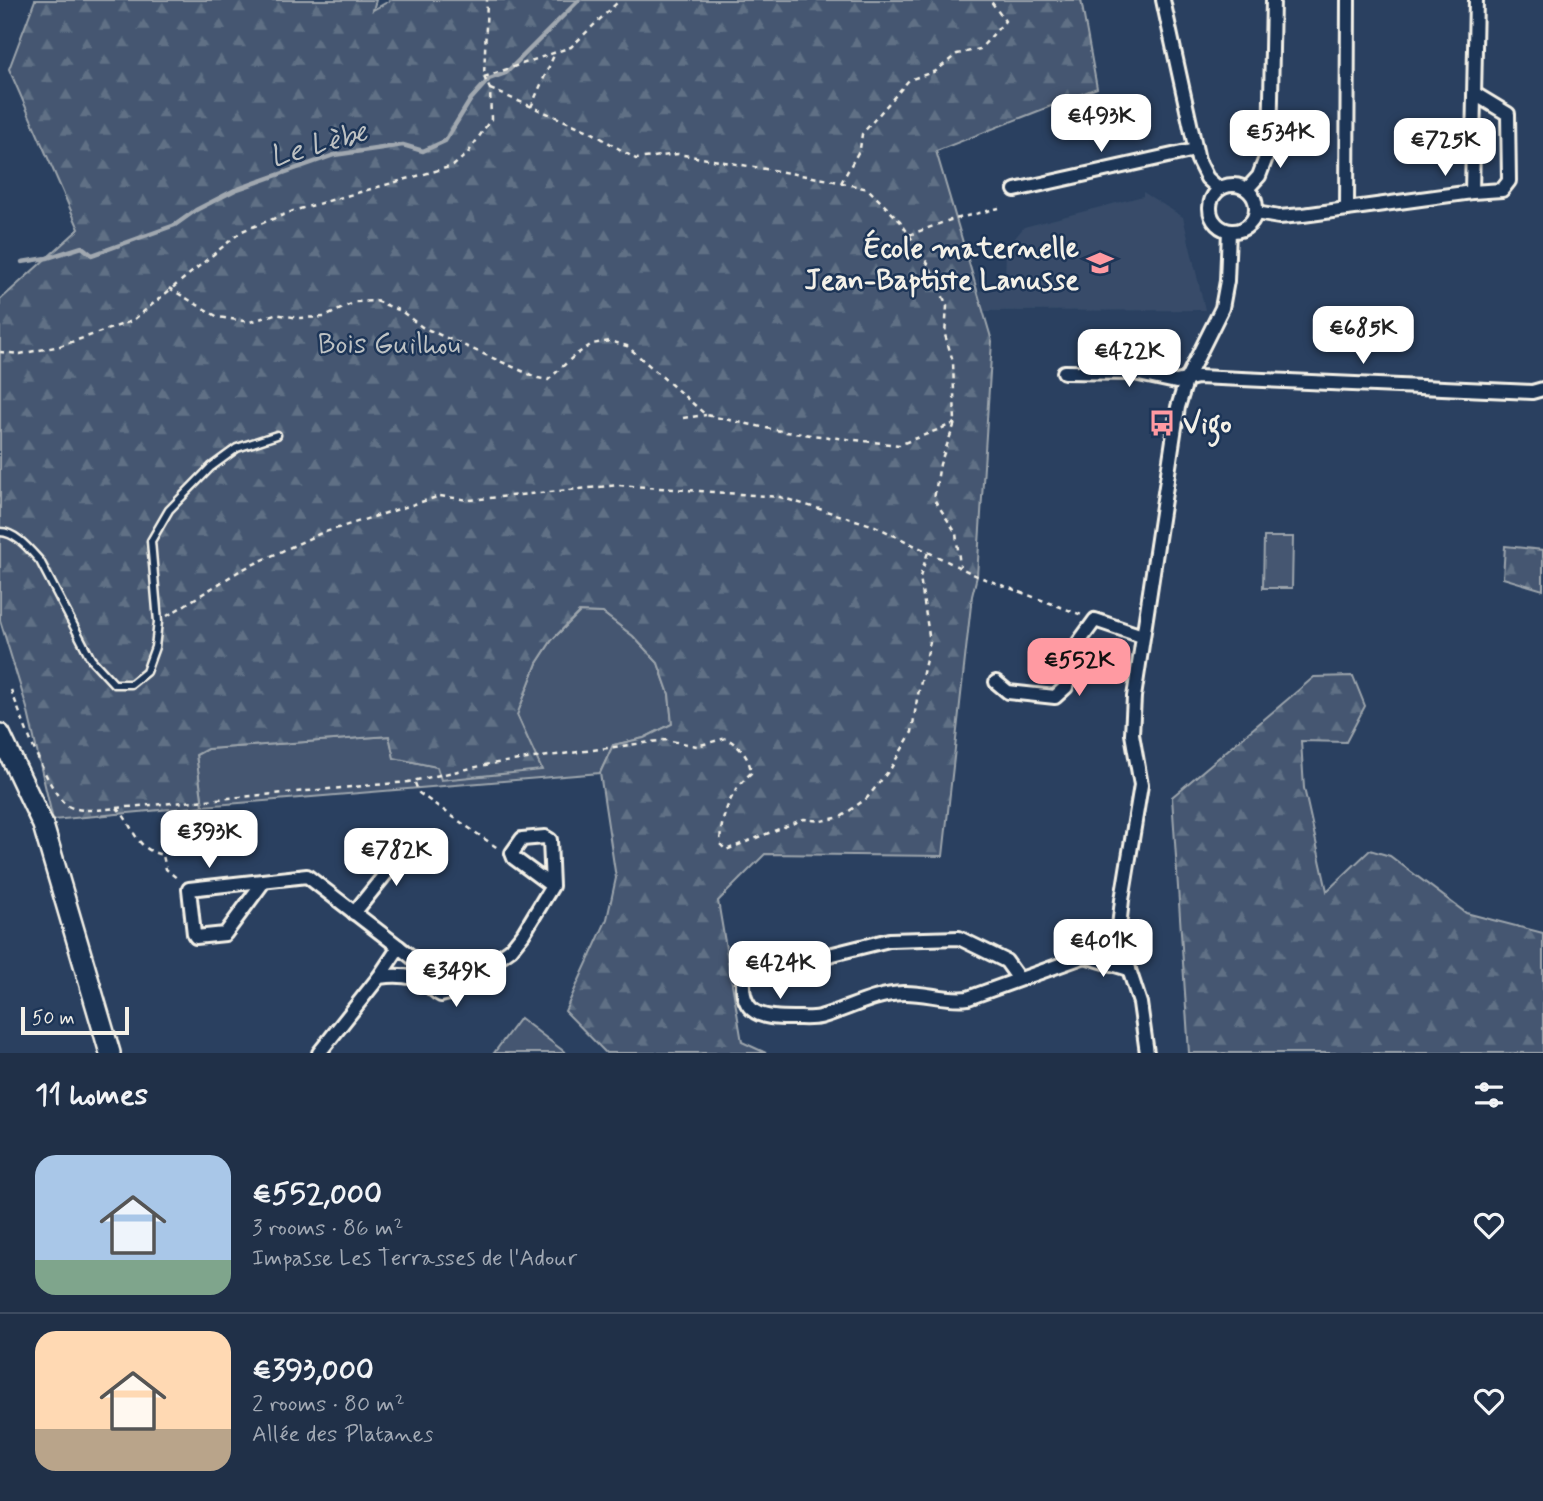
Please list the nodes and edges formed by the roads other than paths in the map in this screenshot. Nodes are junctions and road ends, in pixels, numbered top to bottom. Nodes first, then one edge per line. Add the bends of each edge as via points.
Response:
1 (1163, 0) edge
2 (1273, 0) edge
3 (1348, 0) edge
4 (1476, 0) edge
5 (1475, 93) junction
6 (1195, 150) junction
7 (1219, 188) junction
8 (1247, 188) junction
9 (1015, 190) dead end
10 (1472, 192) junction
11 (1347, 209) junction
12 (1256, 214) junction
13 (1229, 231) junction
14 (1064, 372) dead end
15 (1187, 378) junction
16 (1543, 389) edge
17 (277, 435) dead end
18 (0, 532) edge
19 (1142, 636) junction
20 (996, 682) dead end
21 (0, 734) edge
22 (412, 841) dead end
23 (264, 881) junction
24 (552, 886) junction
25 (354, 913) junction
26 (1118, 936) junction
27 (399, 947) junction
28 (1085, 956) junction
29 (1129, 969) junction
30 (379, 977) junction
31 (1018, 979) junction
32 (425, 983) junction
33 (110, 1053) edge
34 (319, 1053) edge
35 (1147, 1053) edge

1 - 6 street
2 - 8 street via 1270,147 1258,176
3 - 11 street
4 - 5 street
5 - 10 street
5 - 10 street via 1508,114 1509,181 1502,190
6 - 7 street via 1207,178
6 - 9 street
7 - 8 street via 1231,184
7 - 13 street via 1210,202 1211,216
8 - 12 street via 1254,197
10 - 11 street
11 - 12 street via 1279,217
12 - 13 street via 1247,227
13 - 15 street via 1222,308
14 - 15 street via 1135,373 1176,382
15 - 16 street
15 - 19 street via 1174,429
17 - 18 lane via 237,448 169,510 151,541 158,622 155,647 146,672 131,684 114,684 91,659 40,561 29,548
19 - 20 street via 1095,620 1079,642 1066,687 1055,697 1009,692
19 - 26 street via 1132,716 1142,785
21 - 33 street via 43,825
22 - 25 street
23 - 23 street via 189,889 196,937 225,934
23 - 25 street via 307,876
24 - 24 street via 514,858 512,853 522,839 545,836 550,841
24 - 32 street via 510,949 449,993 441,995
25 - 27 street
26 - 28 street
26 - 29 street
27 - 30 street
27 - 32 street via 420,965
28 - 29 street
28 - 31 street
29 - 35 street via 1140,1003
30 - 32 street via 391,975
30 - 34 street
31 - 31 street via 968,998 906,993 881,996 817,1018 764,1018 743,994 743,977 757,958 825,956 889,940 959,938 1006,961

